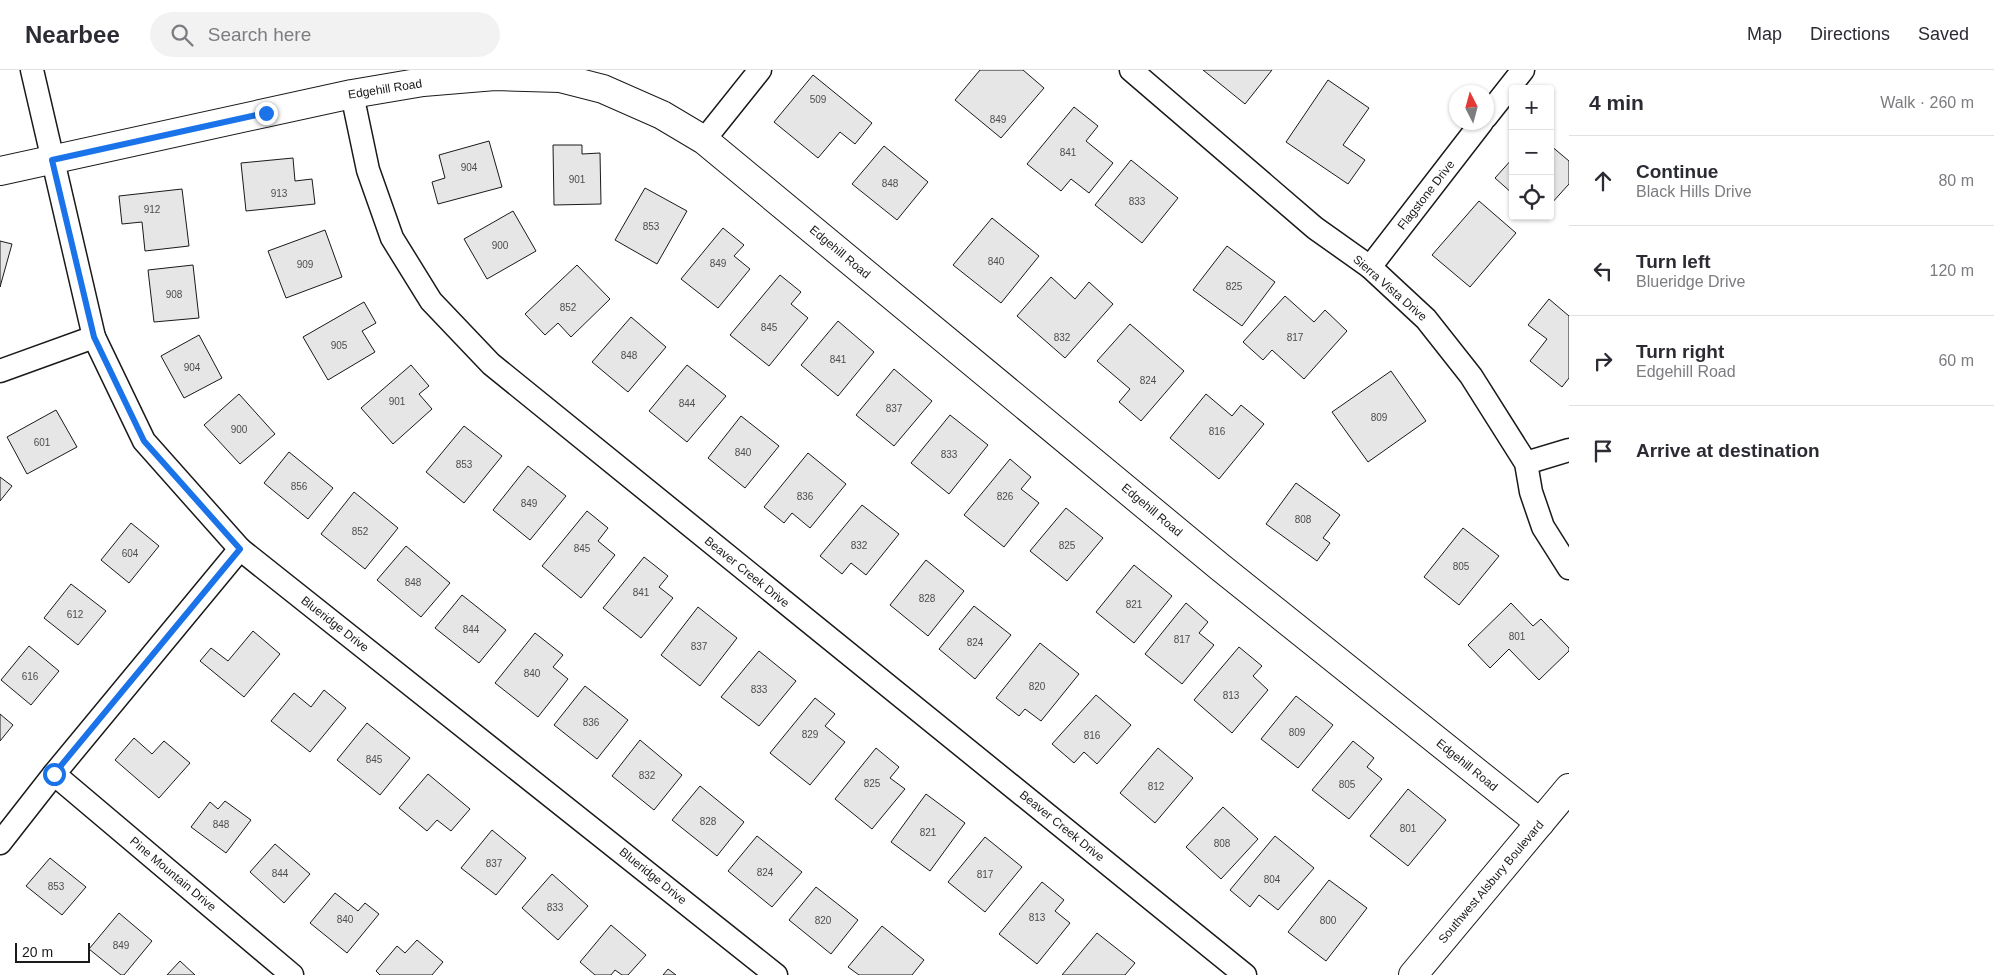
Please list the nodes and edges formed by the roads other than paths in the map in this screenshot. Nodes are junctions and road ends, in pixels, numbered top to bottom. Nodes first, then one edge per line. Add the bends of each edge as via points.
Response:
1 (32, 70) edge
2 (760, 70) edge
3 (1523, 70) edge
4 (1136, 71) edge
5 (352, 94) junction
6 (1494, 107) edge
7 (1476, 130) edge
8 (704, 140) junction
9 (52, 160) junction
10 (0, 171) edge
11 (1370, 267) junction
12 (94, 337) junction
13 (0, 371) edge
14 (1569, 450) edge
15 (1526, 463) junction
16 (240, 549) junction
17 (1569, 568) edge
18 (54, 774) junction
19 (1569, 788) edge
20 (1540, 823) junction
21 (0, 843) edge
22 (292, 975) edge
23 (776, 975) edge
24 (1245, 975) edge
25 (1413, 975) edge

1 - 9 street, Blueridge Drive
2 - 8 street
3 - 6 street
4 - 11 street, Sierra Vista Drive via 1315,228
5 - 8 street, Edgehill Road via 424,82 495,76 560,78 603,89 662,115
5 - 9 street, Edgehill Road
5 - 24 street, Beaver Creek Drive via 368,170 392,238 431,301 491,364
7 - 11 street, Flagstone Drive
8 - 20 street, Edgehill Road via 1220,567
9 - 10 street, Edgehill Road
9 - 12 street, Blueridge Drive
11 - 15 street, Sierra Vista Drive via 1426,319 1471,376
12 - 13 street
12 - 16 street, Blueridge Drive via 144,441
14 - 15 street
15 - 17 street, Sierra Vista Drive via 1531,492 1543,527
16 - 18 street
16 - 23 street, Blueridge Drive
18 - 21 street
18 - 22 street, Pine Mountain Drive
19 - 20 street, Southwest Alsbury Boulevard
20 - 25 street, Southwest Alsbury Boulevard

